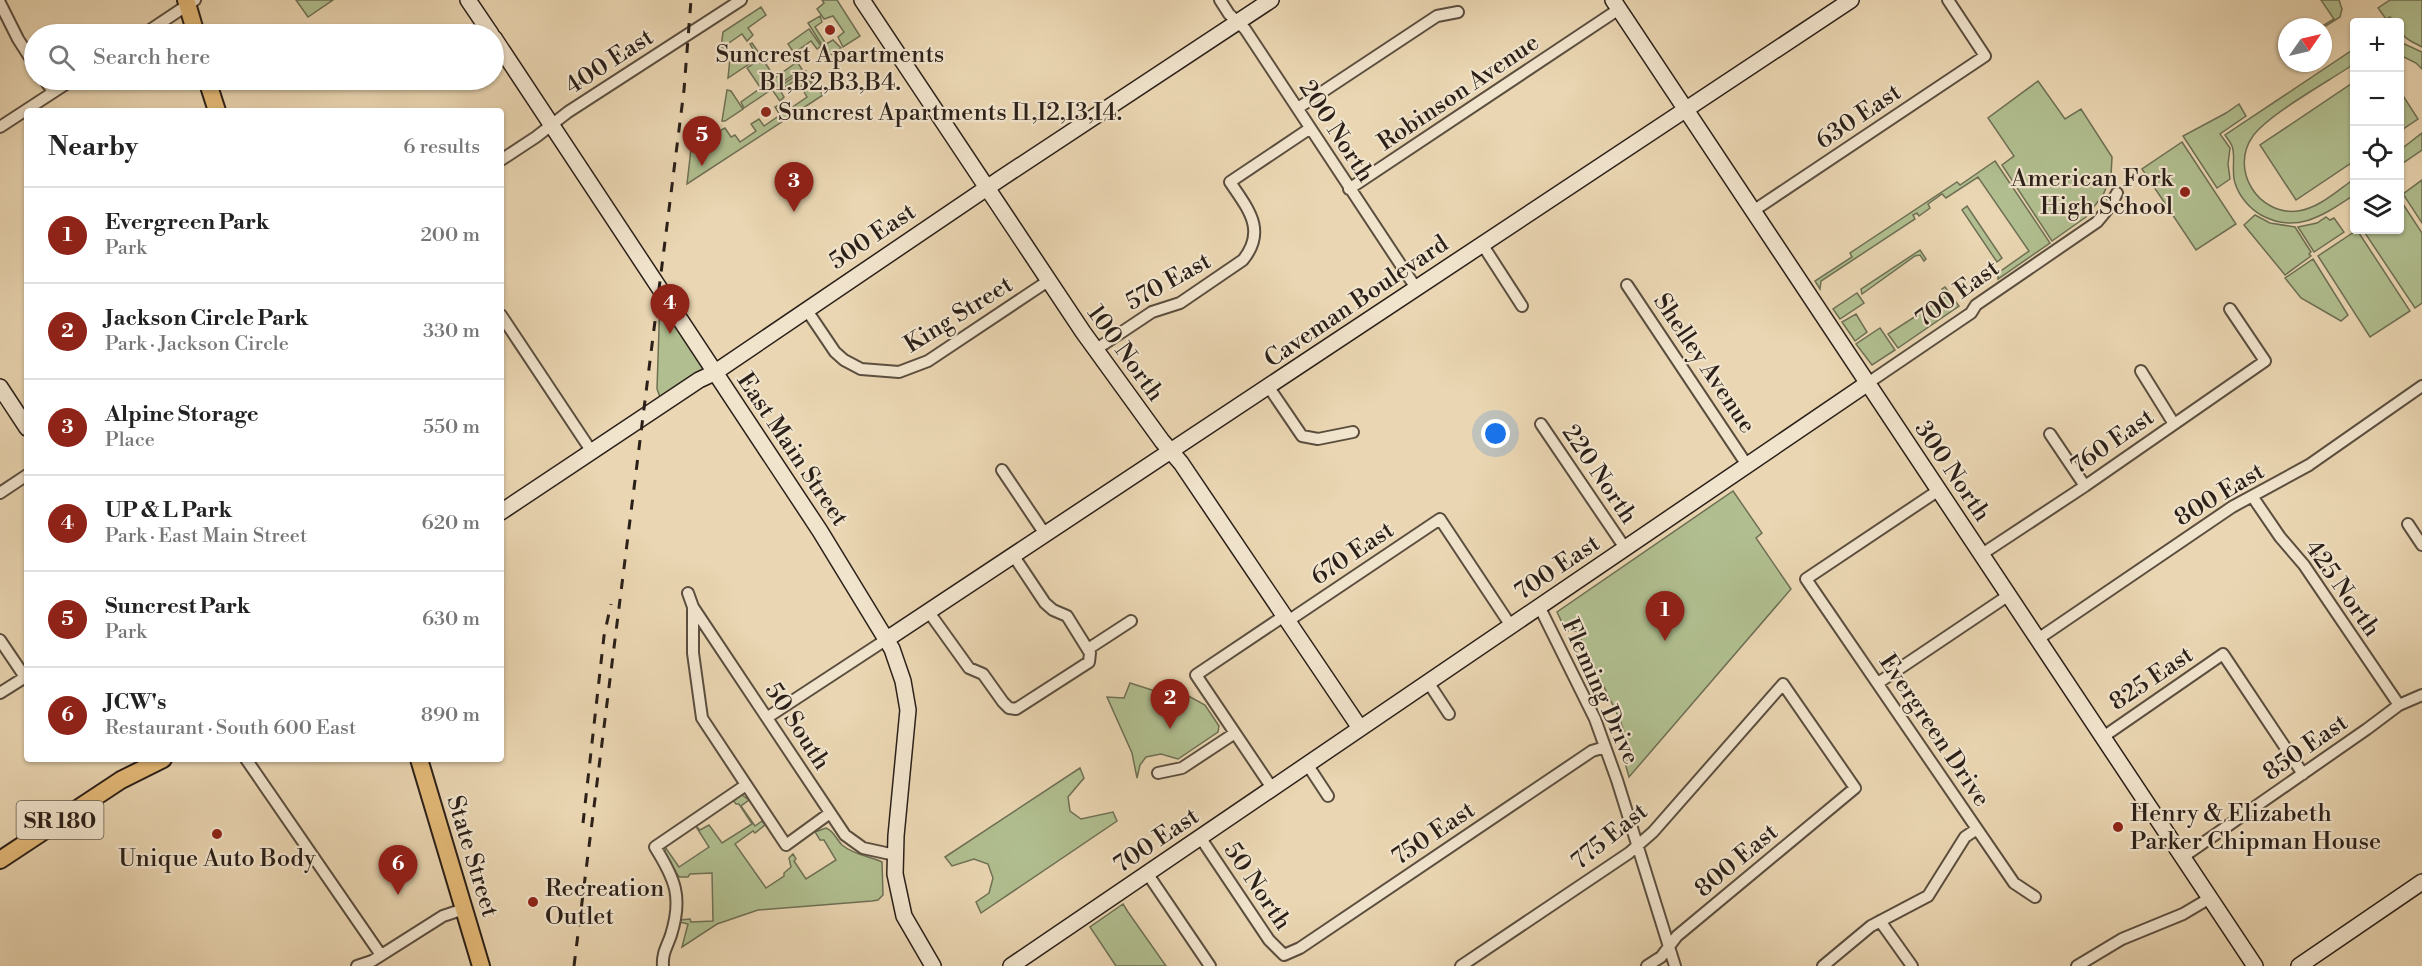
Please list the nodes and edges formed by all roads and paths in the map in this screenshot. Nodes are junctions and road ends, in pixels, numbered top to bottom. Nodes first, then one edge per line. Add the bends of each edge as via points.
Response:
1 (468, 0) edge
2 (741, 0) edge
3 (862, 0) edge
4 (1220, 0) edge
5 (1270, 0) edge
6 (1849, 0) edge
7 (1948, 0) edge
8 (189, 2) edge
9 (0, 3) edge
10 (1616, 4) edge
11 (1458, 12) dead end
12 (1238, 22) junction
13 (158, 24) edge
14 (194, 24) edge
15 (484, 24) edge
16 (24, 48) edge
17 (504, 53) edge
18 (56, 90) edge
19 (210, 90) edge
20 (53, 92) joint
21 (29, 108) edge
22 (216, 108) edge
23 (1298, 108) junction
24 (1686, 109) junction
25 (24, 112) edge
26 (551, 125) junction
27 (0, 128) edge
28 (1309, 129) junction
29 (504, 158) edge
30 (986, 188) junction
31 (1349, 189) junction
32 (2117, 193) dead end
33 (1753, 211) junction
34 (1482, 244) junction
35 (1048, 281) junction
36 (1627, 285) dead end
37 (1416, 288) junction
38 (1522, 306) dead end
39 (807, 309) junction
40 (2230, 309) dead end
41 (504, 320) edge
42 (1095, 350) junction
43 (2141, 371) dead end
44 (714, 373) junction
45 (1868, 383) junction
46 (1268, 386) junction
47 (2422, 386) edge
48 (0, 387) edge
49 (24, 423) edge
50 (1541, 424) dead end
51 (2174, 424) junction
52 (1353, 432) dead end
53 (2050, 434) dead end
54 (1170, 451) junction
55 (592, 452) junction
56 (1747, 465) junction
57 (1002, 470) dead end
58 (24, 477) edge
59 (2085, 486) junction
60 (1939, 490) junction
61 (0, 493) edge
62 (2252, 496) junction
63 (504, 510) edge
64 (2408, 524) dead end
65 (1045, 534) junction
66 (2422, 545) edge
67 (1625, 548) junction
68 (1982, 554) junction
69 (1013, 555) junction
70 (688, 593) dead end
71 (2009, 595) junction
72 (1539, 606) junction
73 (693, 607) junction
74 (928, 611) junction
75 (1286, 618) junction
76 (1131, 621) dead end
77 (1511, 626) junction
78 (887, 639) junction
79 (2038, 639) junction
80 (0, 640) edge
81 (1089, 651) junction
82 (24, 673) edge
83 (24, 677) edge
84 (1428, 682) junction
85 (1878, 683) junction
86 (0, 693) edge
87 (2422, 695) edge
88 (2399, 705) junction
89 (1449, 714) dead end
90 (768, 717) junction
91 (1360, 728) junction
92 (1235, 732) junction
93 (2103, 736) junction
94 (1605, 747) junction
95 (142, 762) edge
96 (158, 762) edge
97 (248, 762) edge
98 (420, 762) edge
99 (1307, 764) junction
100 (1158, 773) dead end
101 (2303, 774) junction
102 (121, 780) junction
103 (746, 785) junction
104 (1272, 788) junction
105 (1855, 788) joint
106 (1328, 796) dead end
107 (830, 813) junction
108 (1977, 829) junction
109 (1200, 837) junction
110 (1638, 845) junction
111 (895, 855) junction
112 (2183, 857) junction
113 (0, 860) edge
114 (1148, 873) junction
115 (2422, 882) edge
116 (2035, 897) dead end
117 (2210, 898) junction
118 (464, 909) junction
119 (1880, 921) junction
120 (1669, 946) junction
121 (381, 955) junction
122 (1284, 955) joint
123 (357, 966) edge
124 (481, 966) edge
125 (663, 966) edge
126 (933, 966) edge
127 (1011, 966) edge
128 (1210, 966) edge
129 (1461, 966) edge
130 (1647, 966) edge
131 (1675, 966) edge
132 (1823, 966) edge
133 (1912, 966) edge
134 (2077, 966) edge
135 (2255, 966) edge
136 (2299, 966) edge

1 - 15 street
2 - 26 street, 400 East
3 - 30 street, 100 North
4 - 12 street, 200 North
5 - 12 street, 500 East
6 - 24 street, Caveman Boulevard
7 - 33 street, 630 East via 1985,56
8 - 13 street
8 - 14 main road
9 - 16 street
10 - 24 street, 300 North
10 - 31 street, Robinson Avenue
11 - 23 street via 1437,16
12 - 23 street, 200 North
12 - 30 street, 500 East
17 - 26 street, East Main Street
18 - 20 street
19 - 22 main road
20 - 21 street
23 - 28 street, 200 North
24 - 33 street, 300 North
24 - 34 street, Caveman Boulevard
25 - 27 street
26 - 29 street, 400 East
26 - 44 street, East Main Street
28 - 31 street, 200 North
28 - 42 street, 570 East via 1230,182 1253,219 1255,231 1250,252 1235,267 1180,303 1152,312
30 - 35 street, 100 North
30 - 39 street, 500 East
31 - 37 street, 200 North
32 - 45 street, 700 East via 2097,222
33 - 45 street, 300 North
34 - 37 street, Caveman Boulevard
34 - 38 street
35 - 39 street, King Street via 928,361 898,372 873,372 844,360
35 - 42 street, 100 North
36 - 56 street, Shelley Avenue
37 - 46 street, Caveman Boulevard
39 - 44 street, 500 East
40 - 51 street, 760 East via 2265,361
41 - 55 street
42 - 54 street, 100 North
43 - 51 street
44 - 55 street, 500 East
44 - 78 street, East Main Street
45 - 56 street, 700 East
45 - 60 street, 300 North
46 - 52 street via 1302,436 1325,438
46 - 54 street, Caveman Boulevard
47 - 62 street, 800 East via 2309,465
48 - 49 street
50 - 67 street, 220 North
51 - 59 street, 760 East
53 - 59 street
54 - 65 street, Caveman Boulevard
54 - 75 street, 100 North
55 - 63 street, 500 East
56 - 67 street, 700 East
57 - 65 street
58 - 61 street
59 - 68 street, 760 East
60 - 68 street, 300 North
60 - 85 street, Evergreen Drive via 1806,579
62 - 79 street, 800 East
62 - 88 street, 425 North
64 - 66 street
65 - 69 street, Caveman Boulevard
67 - 72 street, 700 East
68 - 71 street, 300 North
69 - 74 street, Caveman Boulevard
69 - 81 street via 1045,603 1067,616
70 - 73 street, 50 South
71 - 79 street, 300 North
71 - 85 street
72 - 77 street, 700 East
72 - 94 street, Fleming Drive
73 - 90 street, 50 South
73 - 103 street via 693,654 702,718
74 - 78 street, Caveman Boulevard
74 - 81 street via 969,668 983,674 1003,702 1016,710 1089,662
75 - 77 street, 670 East via 1440,519
75 - 91 street, 100 North
75 - 92 street, 670 East via 1196,675
76 - 81 street
77 - 84 street, 700 East
78 - 90 street
78 - 111 street, East Main Street via 903,681 908,710
79 - 93 street, 300 North
80 - 82 street
83 - 86 street
84 - 89 street
84 - 91 street, 700 East
85 - 108 street, Evergreen Drive
87 - 88 street, 850 East
88 - 101 street, 850 East
90 - 107 street, 50 South
91 - 99 street, 700 East
92 - 100 street via 1182,768
92 - 104 street
93 - 101 street, 825 East via 2223,654
93 - 112 street, 300 North
94 - 110 street, Fleming Drive
94 - 122 street, 750 East via 1592,751
95 - 102 main road, SR 180
96 - 102 main road, SR 180
97 - 121 street
98 - 118 main road, State Street
99 - 104 street, 700 East
99 - 106 street
101 - 112 street, 850 East
102 - 113 main road, SR 180
103 - 107 street via 786,845
103 - 125 street via 655,847 670,870 677,894
104 - 109 street, 700 East
105 - 110 street, 775 East via 1783,684
105 - 120 street, 800 East
107 - 111 street, 50 South via 853,843
108 - 116 street, Evergreen Drive via 2014,883
108 - 119 street via 1965,837 1928,896
109 - 114 street, 700 East
109 - 122 street, 50 North via 1269,940
110 - 120 street, Fleming Drive
110 - 129 street, 775 East
111 - 126 street, East Main Street via 899,900 910,930
112 - 117 street, 300 North
114 - 127 street, 700 East
114 - 128 street
115 - 136 street
117 - 134 street via 2121,939
117 - 135 street, 300 North
118 - 121 street via 442,916
118 - 124 main road, State Street
119 - 132 street
119 - 133 street
120 - 130 street, 800 East
120 - 131 street, Fleming Drive
121 - 123 street

